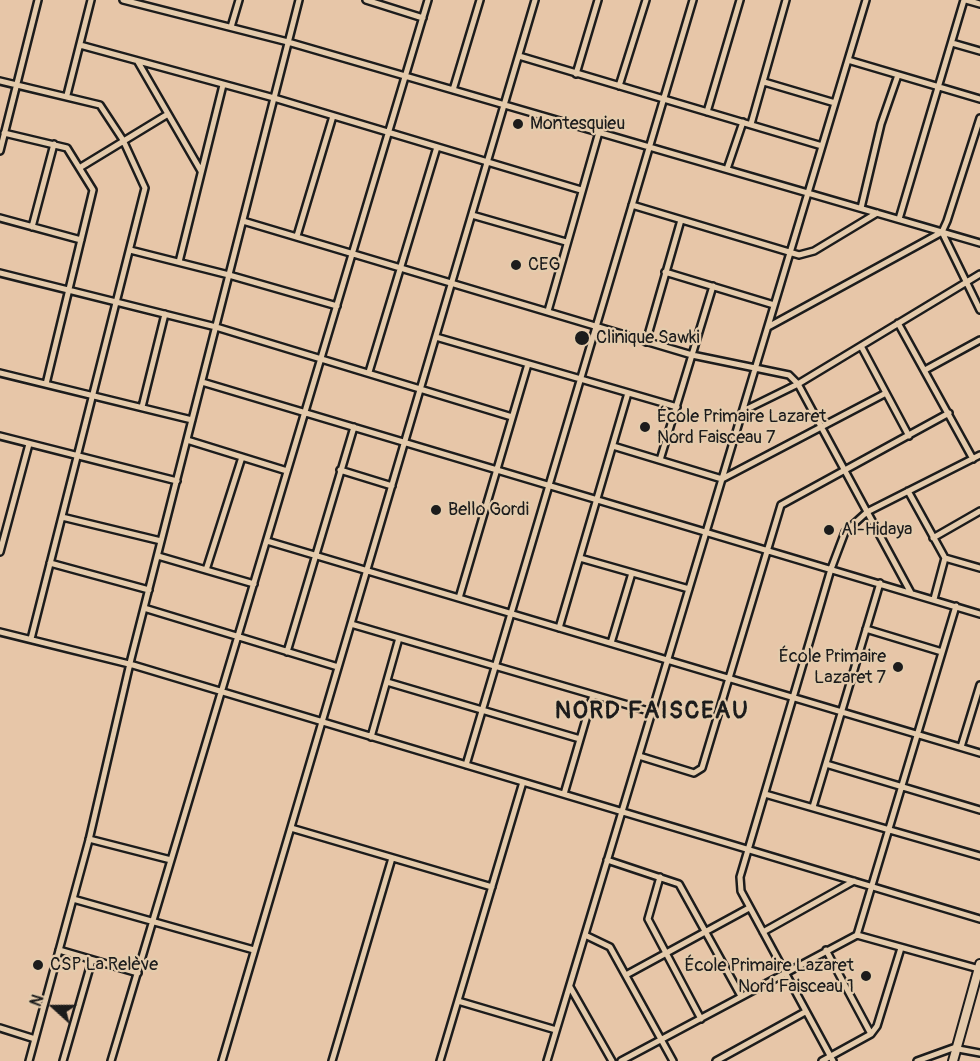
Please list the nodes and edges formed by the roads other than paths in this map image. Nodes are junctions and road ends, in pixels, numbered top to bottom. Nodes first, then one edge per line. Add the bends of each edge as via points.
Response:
1 (38, 0) edge
2 (92, 0) edge
3 (123, 0) edge
4 (239, 0) edge
5 (299, 0) edge
6 (367, 0) edge
7 (428, 0) edge
8 (480, 0) edge
9 (598, 0) edge
10 (646, 0) edge
11 (693, 0) edge
12 (740, 0) edge
13 (786, 0) edge
14 (866, 0) edge
15 (965, 0) edge
16 (533, 1) edge
17 (980, 4) edge
18 (423, 18) junction
19 (231, 27) junction
20 (288, 42) junction
21 (952, 43) junction
22 (80, 45) junction
23 (980, 51) edge
24 (519, 56) junction
25 (848, 60) junction
26 (138, 62) junction
27 (576, 74) junction
28 (898, 75) junction
29 (405, 76) junction
30 (0, 81) edge
31 (764, 82) junction
32 (16, 85) junction
33 (223, 85) junction
34 (619, 86) junction
35 (938, 87) junction
36 (453, 90) junction
37 (67, 95) junction
38 (274, 98) junction
39 (980, 99) edge
40 (664, 100) junction
41 (835, 103) junction
42 (505, 105) junction
43 (707, 112) junction
44 (168, 114) junction
45 (333, 116) junction
46 (980, 118) edge
47 (743, 122) junction
48 (751, 124) junction
49 (388, 132) junction
50 (599, 132) junction
51 (4, 133) junction
52 (123, 140) junction
53 (54, 144) junction
54 (822, 146) junction
55 (437, 147) junction
56 (649, 147) junction
57 (0, 151) edge
58 (488, 161) junction
59 (81, 167) junction
60 (728, 169) junction
61 (201, 171) junction
62 (581, 190) junction
63 (808, 193) junction
64 (632, 205) junction
65 (861, 208) junction
66 (877, 213) junction
67 (472, 215) junction
68 (0, 218) edge
69 (899, 219) junction
70 (681, 220) junction
71 (243, 221) junction
72 (32, 227) junction
73 (942, 232) junction
74 (297, 236) junction
75 (81, 240) junction
76 (566, 242) junction
77 (980, 243) edge
78 (129, 250) junction
79 (352, 253) junction
80 (790, 253) junction
81 (179, 262) junction
82 (400, 266) junction
83 (665, 272) junction
84 (0, 273) edge
85 (980, 274) edge
86 (229, 275) junction
87 (453, 282) junction
88 (966, 283) junction
89 (713, 286) junction
90 (69, 290) junction
91 (116, 302) junction
92 (774, 305) junction
93 (337, 306) junction
94 (980, 310) edge
95 (548, 311) junction
96 (165, 314) junction
97 (898, 323) junction
98 (216, 327) junction
99 (596, 327) junction
100 (768, 327) junction
101 (436, 337) junction
102 (980, 340) edge
103 (646, 342) junction
104 (861, 346) junction
105 (692, 356) junction
106 (321, 358) junction
107 (528, 364) junction
108 (755, 368) junction
109 (925, 370) junction
110 (369, 372) junction
111 (0, 373) edge
112 (580, 379) junction
113 (202, 382) junction
114 (46, 384) junction
115 (798, 384) junction
116 (421, 389) junction
117 (628, 393) junction
118 (886, 393) junction
119 (92, 395) junction
120 (142, 407) junction
121 (677, 407) junction
122 (305, 412) junction
123 (742, 412) junction
124 (949, 413) junction
125 (513, 417) junction
126 (192, 420) junction
127 (820, 426) junction
128 (354, 427) junction
129 (0, 436) edge
130 (909, 436) junction
131 (187, 440) junction
132 (405, 443) junction
133 (29, 444) junction
134 (613, 447) junction
135 (980, 455) edge
136 (76, 456) junction
137 (242, 457) junction
138 (973, 459) junction
139 (660, 460) junction
140 (340, 470) junction
141 (497, 470) junction
142 (287, 471) junction
143 (845, 471) junction
144 (722, 479) junction
145 (177, 481) junction
146 (549, 485) junction
147 (392, 486) junction
148 (908, 491) junction
149 (597, 500) junction
150 (980, 511) edge
151 (867, 512) junction
152 (62, 516) junction
153 (706, 533) junction
154 (933, 538) junction
155 (161, 541) junction
156 (267, 541) junction
157 (767, 550) junction
158 (0, 552) edge
159 (158, 556) junction
160 (315, 556) junction
161 (580, 558) junction
162 (945, 558) junction
163 (51, 563) junction
164 (980, 568) edge
165 (831, 569) junction
166 (206, 570) junction
167 (367, 571) junction
168 (632, 573) junction
169 (880, 583) junction
170 (254, 584) junction
171 (149, 590) junction
172 (689, 590) junction
173 (912, 593) junction
174 (459, 598) junction
175 (934, 599) junction
176 (956, 606) junction
177 (144, 608) junction
178 (511, 614) junction
179 (980, 614) edge
180 (351, 624) junction
181 (559, 628) junction
182 (866, 629) junction
183 (0, 632) edge
184 (238, 636) junction
185 (399, 638) junction
186 (31, 639) junction
187 (611, 644) junction
188 (287, 652) junction
189 (942, 652) junction
190 (668, 660) junction
191 (130, 664) junction
192 (495, 666) junction
193 (338, 667) junction
194 (729, 678) junction
195 (387, 682) junction
196 (980, 685) edge
197 (221, 692) junction
198 (592, 695) junction
199 (794, 698) junction
200 (482, 710) junction
201 (652, 712) junction
202 (841, 712) junction
203 (322, 722) junction
204 (917, 734) junction
205 (371, 736) junction
206 (580, 739) junction
207 (961, 747) junction
208 (980, 753) edge
209 (639, 756) junction
210 (826, 764) junction
211 (466, 765) junction
212 (523, 782) junction
213 (902, 787) junction
214 (564, 794) junction
215 (765, 794) junction
216 (813, 807) junction
217 (980, 810) edge
218 (622, 812) junction
219 (291, 828) junction
220 (889, 831) junction
221 (89, 839) junction
222 (748, 850) junction
223 (980, 856) edge
224 (392, 858) junction
225 (171, 860) junction
226 (607, 860) junction
227 (660, 876) junction
228 (854, 881) junction
229 (492, 887) junction
230 (872, 887) junction
231 (73, 899) junction
232 (749, 908) junction
233 (980, 919) edge
234 (153, 922) junction
235 (706, 932) junction
236 (763, 932) junction
237 (585, 935) junction
238 (857, 935) junction
239 (901, 948) junction
240 (59, 950) junction
241 (254, 950) junction
242 (826, 950) junction
243 (666, 954) junction
244 (92, 960) junction
245 (979, 967) edge
246 (785, 972) junction
247 (138, 973) junction
248 (626, 975) junction
249 (570, 986) junction
250 (741, 996) junction
251 (458, 1001) junction
252 (806, 1012) junction
253 (701, 1019) junction
254 (0, 1028) edge
255 (556, 1030) junction
256 (871, 1034) junction
257 (661, 1039) junction
258 (35, 1040) junction
259 (956, 1048) junction
260 (980, 1053) edge
261 (832, 1059) edge
262 (29, 1061) edge
263 (63, 1061) edge
264 (111, 1061) edge
265 (222, 1061) edge
266 (332, 1061) edge
267 (440, 1061) edge
268 (547, 1061) edge
269 (612, 1061) edge
270 (621, 1061) edge
271 (673, 1061) edge
272 (716, 1061) edge
273 (822, 1061) edge
274 (917, 1061) edge
275 (953, 1061) edge

1 - 32 street
2 - 22 street
3 - 19 street
4 - 19 street
5 - 20 street
6 - 18 street
7 - 18 street
8 - 36 street
9 - 27 street
10 - 34 street
11 - 40 street
12 - 43 street
13 - 31 street
14 - 25 street
15 - 17 street
15 - 21 street
16 - 24 street
18 - 29 street
19 - 20 street
20 - 29 street
20 - 38 street
21 - 23 street
21 - 35 street
22 - 26 street
22 - 37 street
24 - 27 street
24 - 42 street
25 - 28 street
25 - 41 street
26 - 33 street
26 - 44 street
27 - 34 street
28 - 35 street
28 - 65 street via 881,124
29 - 36 street
29 - 49 street
30 - 32 street
31 - 41 street
31 - 48 street
32 - 37 street
32 - 51 street
33 - 38 street
33 - 61 street
34 - 40 street
35 - 39 street
35 - 69 street
36 - 42 street
37 - 52 street via 104,108
38 - 45 street
38 - 71 street
40 - 43 street
40 - 56 street
41 - 54 street
42 - 50 street
42 - 58 street
43 - 47 street
44 - 52 street
44 - 61 street
45 - 49 street
45 - 74 street
46 - 73 street
47 - 48 street
47 - 60 street
48 - 54 street
49 - 55 street
49 - 79 street
50 - 56 street
50 - 62 street
51 - 53 street
51 - 57 street
52 - 59 street
52 - 78 street via 145,188
53 - 59 street via 68,148
53 - 72 street
54 - 63 street
55 - 58 street
55 - 82 street
56 - 60 street
56 - 64 street
58 - 62 street
58 - 67 street
59 - 75 street via 93,190
60 - 63 street
61 - 81 street
62 - 76 street
63 - 65 street
63 - 80 street
64 - 70 street
64 - 99 street
65 - 66 street
66 - 69 street
66 - 80 street via 807,254
67 - 76 street
67 - 87 street
68 - 72 street
69 - 73 street
70 - 80 street
70 - 83 street
71 - 74 street
71 - 86 street
72 - 75 street
73 - 77 street
73 - 88 street
73 - 100 street
74 - 79 street
75 - 90 street
76 - 95 street
78 - 81 street
78 - 91 street
79 - 82 street
79 - 93 street
80 - 92 street
81 - 86 street
82 - 87 street
82 - 110 street
83 - 89 street
83 - 103 street
84 - 90 street
85 - 88 street
86 - 93 street
86 - 98 street
87 - 95 street
87 - 101 street
88 - 94 street
88 - 97 street
89 - 92 street
89 - 105 street
90 - 91 street
90 - 114 street
91 - 96 street
91 - 119 street
92 - 100 street
93 - 106 street
95 - 99 street
96 - 98 street
96 - 120 street
97 - 104 street
97 - 109 street
98 - 106 street
98 - 113 street
99 - 103 street
99 - 112 street
100 - 108 street
101 - 107 street
101 - 116 street
102 - 109 street
103 - 105 street
104 - 115 street
104 - 118 street
105 - 108 street
105 - 121 street
106 - 110 street
106 - 122 street
107 - 112 street
107 - 125 street
108 - 115 street via 789,375
108 - 123 street
109 - 124 street
110 - 116 street
111 - 114 street
112 - 117 street
112 - 146 street
113 - 122 street
113 - 126 street
114 - 119 street
115 - 123 street
115 - 127 street
116 - 125 street
116 - 132 street
117 - 121 street
117 - 134 street
118 - 127 street
118 - 130 street
119 - 120 street
119 - 136 street
120 - 126 street
121 - 139 street
122 - 128 street
122 - 142 street
123 - 144 street
124 - 130 street
124 - 138 street
125 - 141 street
126 - 131 street
127 - 143 street
127 - 144 street
128 - 132 street
128 - 140 street
129 - 133 street
130 - 143 street
131 - 137 street
131 - 145 street
132 - 141 street
132 - 147 street
133 - 136 street
133 - 158 street
134 - 139 street
134 - 149 street
135 - 138 street
136 - 145 street
136 - 152 street
137 - 142 street
137 - 166 street
138 - 148 street
139 - 144 street
140 - 147 street
140 - 160 street
141 - 146 street
141 - 174 street
142 - 156 street
143 - 151 street
143 - 157 street via 781,505
144 - 153 street
145 - 155 street
146 - 149 street
146 - 178 street
147 - 167 street
148 - 151 street
148 - 154 street
149 - 153 street
149 - 161 street
150 - 154 street
151 - 165 street via 845,532
151 - 173 street
152 - 155 street
152 - 163 street
153 - 157 street
153 - 172 street
154 - 162 street
155 - 159 street
156 - 160 street
156 - 170 street
157 - 165 street
157 - 194 street
159 - 166 street
159 - 171 street
160 - 167 street
160 - 188 street
161 - 168 street
161 - 181 street
162 - 164 street
162 - 175 street
163 - 171 street
163 - 186 street
165 - 169 street
165 - 199 street
166 - 170 street
167 - 174 street
167 - 180 street
168 - 172 street
168 - 187 street
169 - 173 street
169 - 182 street
170 - 184 street
171 - 177 street
172 - 190 street
173 - 175 street
174 - 178 street
175 - 176 street
176 - 179 street
176 - 189 street
177 - 184 street
177 - 191 street
178 - 181 street
178 - 192 street
180 - 185 street
180 - 193 street
181 - 187 street
182 - 189 street
182 - 202 street
183 - 186 street
184 - 188 street
184 - 197 street
185 - 192 street
185 - 195 street
186 - 191 street
187 - 190 street
188 - 193 street
189 - 204 street
190 - 194 street
190 - 201 street
191 - 197 street
191 - 221 street
192 - 198 street
192 - 200 street
193 - 203 street
194 - 199 street
194 - 209 street via 698,772
195 - 200 street
195 - 205 street
196 - 207 street
197 - 203 street
197 - 225 street
198 - 201 street
198 - 206 street
199 - 202 street
199 - 215 street
200 - 206 street
200 - 211 street
201 - 209 street
202 - 204 street
202 - 210 street
203 - 205 street
203 - 219 street
204 - 207 street
204 - 213 street
205 - 211 street
206 - 214 street
207 - 208 street
209 - 218 street
210 - 213 street
210 - 216 street
211 - 212 street
212 - 214 street
212 - 229 street
213 - 217 street
213 - 220 street
214 - 218 street
215 - 216 street
215 - 222 street
216 - 220 street
218 - 222 street
218 - 226 street
219 - 224 street
219 - 241 street
220 - 223 street
220 - 230 street
221 - 225 street
221 - 231 street
222 - 228 street
222 - 232 street via 739,884
224 - 229 street
224 - 266 street
225 - 234 street
226 - 227 street
226 - 237 street
227 - 235 street via 680,884
227 - 243 street via 648,919
228 - 230 street
228 - 236 street
229 - 251 street
230 - 233 street
230 - 238 street
231 - 234 street
231 - 240 street
232 - 235 street
232 - 236 street
234 - 241 street
234 - 247 street
235 - 243 street
235 - 250 street
236 - 246 street
237 - 248 street via 610,947
237 - 249 street
238 - 239 street
238 - 242 street
239 - 245 street
239 - 256 street via 881,1016
240 - 244 street
240 - 258 street
241 - 265 street
242 - 246 street
242 - 256 street
243 - 248 street
243 - 253 street
244 - 247 street
244 - 263 street
245 - 259 main road
246 - 250 street
246 - 252 street
247 - 264 street
248 - 257 street
249 - 255 street
249 - 269 street
250 - 253 street
251 - 255 street
251 - 267 street
252 - 261 street
252 - 272 street
253 - 257 street
254 - 258 street
255 - 268 street
256 - 261 street
257 - 270 street
257 - 271 street
258 - 262 street
259 - 260 street
259 - 274 street
259 - 275 main road
261 - 273 street

